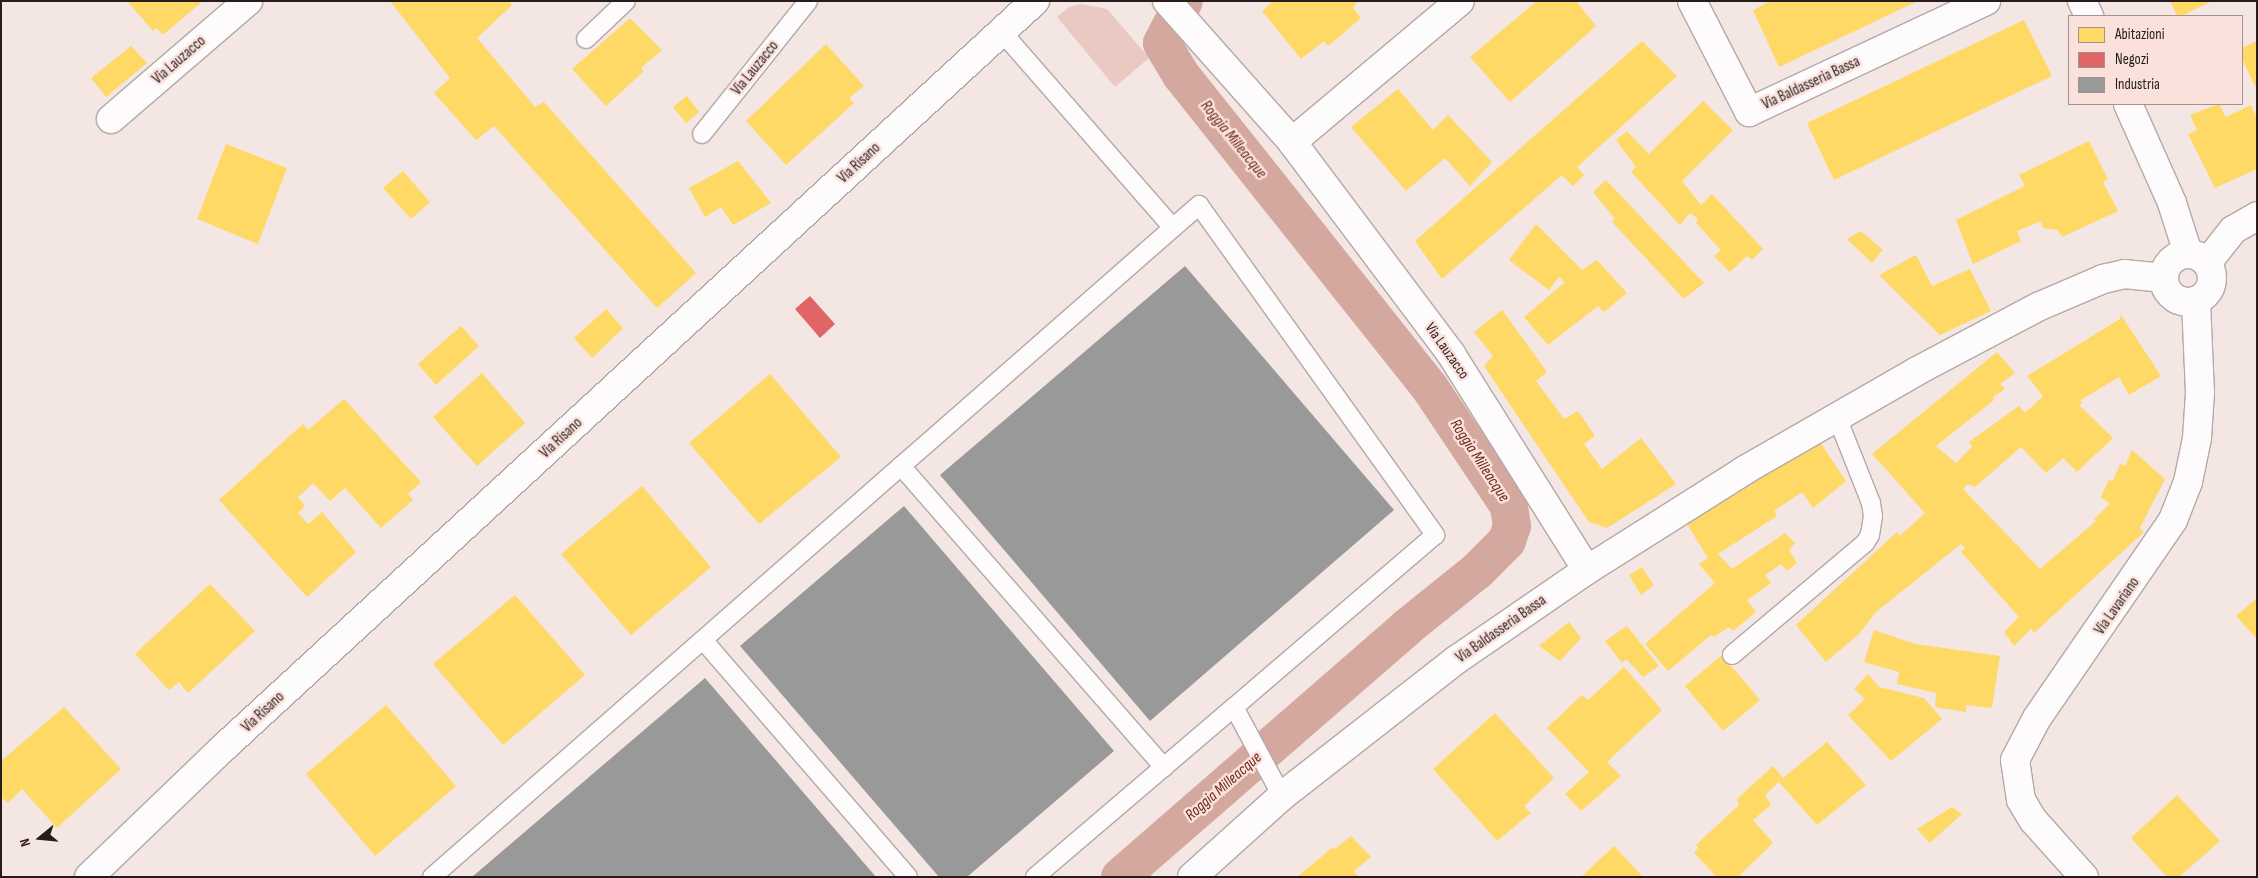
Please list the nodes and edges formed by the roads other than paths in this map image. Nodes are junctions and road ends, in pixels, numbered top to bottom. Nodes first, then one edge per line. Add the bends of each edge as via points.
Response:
1 (248, 1) edge
2 (626, 1) edge
3 (808, 1) edge
4 (1035, 1) edge
5 (1167, 1) edge
6 (1460, 1) edge
7 (1692, 1) edge
8 (1986, 1) edge
9 (2082, 1) edge
10 (2089, 15) edge
11 (1002, 32) junction
12 (586, 39) dead end
13 (2128, 105) edge
14 (111, 119) dead end
15 (702, 134) dead end
16 (1292, 142) junction
17 (2257, 216) edge
18 (1173, 228) junction
19 (2198, 258) junction
20 (2164, 278) junction
21 (2196, 300) junction
22 (1837, 417) junction
23 (901, 466) junction
24 (1587, 570) junction
25 (703, 640) junction
26 (1732, 655) dead end
27 (1234, 707) junction
28 (1164, 767) junction
29 (1277, 788) junction
30 (90, 877) edge
31 (432, 877) edge
32 (908, 877) edge
33 (1035, 877) edge
34 (1192, 877) edge
35 (2084, 877) edge

1 - 14 street, Via Lauzacco
2 - 12 lane
3 - 15 lane, Via Lauzacco
4 - 11 street, Via Risano
5 - 16 street, Via Lauzacco
6 - 16 street
7 - 8 street, Via Baldasseria Bassa via 1749,112
9 - 10 street
11 - 18 lane
11 - 30 street, Via Risano via 237,736
13 - 19 street
16 - 24 street, Via Lauzacco via 1451,354
17 - 19 street
18 - 23 lane
18 - 27 lane via 1199,205 1435,535
19 - 20 street via 2171,261
19 - 21 street via 2213,280 2210,290
20 - 21 street via 2175,298
20 - 22 street, Via Baldasseria Bassa via 2124,274 2102,279 2040,306
21 - 35 street, Via Lavariano via 2200,393 2197,438 2188,482 2173,520 2021,742 2014,760 2021,800 2033,820
22 - 24 street, Via Baldasseria Bassa via 1745,470
22 - 26 lane via 1871,503 1870,535 1865,543
23 - 25 lane
23 - 28 lane
24 - 29 street, Via Baldasseria Bassa
25 - 31 lane
25 - 32 lane
27 - 28 lane
27 - 29 lane
28 - 33 lane
29 - 34 street, Via Baldasseria Bassa

